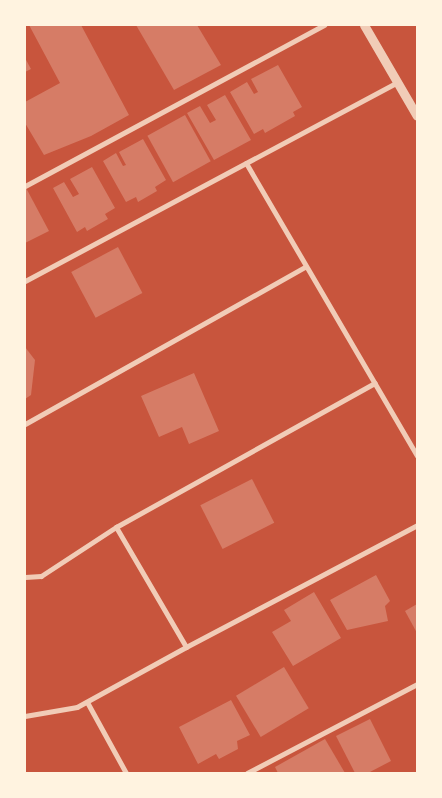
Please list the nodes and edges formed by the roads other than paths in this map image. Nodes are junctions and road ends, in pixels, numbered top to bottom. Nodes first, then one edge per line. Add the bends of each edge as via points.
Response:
1 (324, 25) edge
2 (364, 25) edge
3 (397, 82) junction
4 (417, 116) edge
5 (246, 163) junction
6 (25, 186) edge
7 (306, 266) junction
8 (25, 281) edge
9 (375, 383) junction
10 (25, 424) edge
11 (417, 456) edge
12 (417, 525) edge
13 (116, 527) junction
14 (25, 577) edge
15 (186, 647) junction
16 (417, 684) edge
17 (86, 702) junction
18 (25, 716) edge
19 (126, 773) edge
20 (247, 773) edge

1 - 6 street
2 - 3 street
3 - 4 street
3 - 5 street
5 - 7 street
5 - 8 street
7 - 9 street
7 - 10 street
9 - 11 street
9 - 13 street
12 - 15 street
13 - 14 street via 41,576
13 - 15 street
15 - 17 street
16 - 20 street
17 - 18 street via 56,713
17 - 19 street

